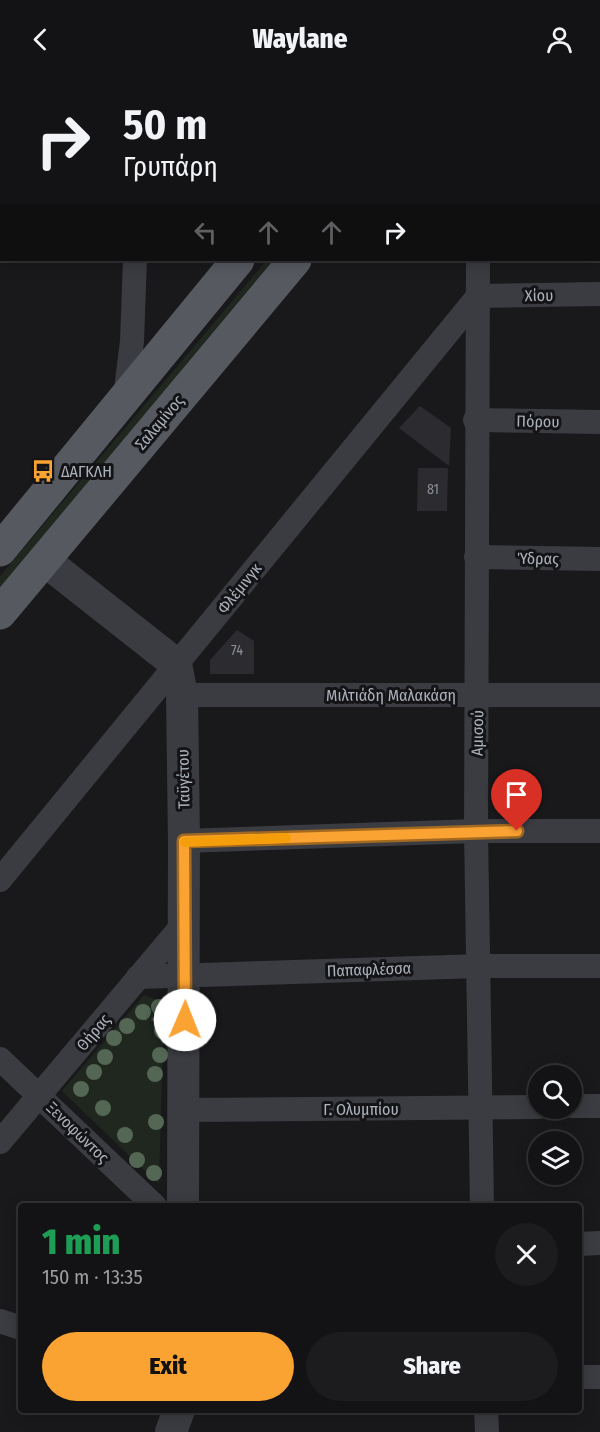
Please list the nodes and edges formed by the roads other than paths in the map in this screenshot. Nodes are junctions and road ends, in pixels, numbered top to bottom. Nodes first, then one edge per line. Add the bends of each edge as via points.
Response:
1 (135, 261) edge
2 (237, 261) edge
3 (294, 261) edge
4 (478, 261) edge
5 (600, 294) edge
6 (478, 296) junction
7 (125, 398) junction
8 (475, 420) junction
9 (600, 422) edge
10 (0, 550) edge
11 (476, 557) junction
12 (600, 559) edge
13 (44, 560) junction
14 (0, 613) edge
15 (176, 664) junction
16 (600, 694) edge
17 (182, 695) junction
18 (478, 696) junction
19 (476, 831) junction
20 (600, 831) edge
21 (184, 841) junction
22 (0, 880) edge
23 (185, 922) junction
24 (480, 966) junction
25 (600, 966) edge
26 (186, 974) junction
27 (138, 977) junction
28 (0, 1059) edge
29 (40, 1095) junction
30 (582, 1106) edge
31 (600, 1106) edge
32 (528, 1107) edge
33 (481, 1108) junction
34 (183, 1110) junction
35 (0, 1142) edge
36 (152, 1203) edge
37 (183, 1203) edge
38 (482, 1203) edge
39 (600, 1243) edge
40 (582, 1244) edge
41 (0, 1321) edge
42 (18, 1327) edge
43 (582, 1377) edge
44 (600, 1377) edge
45 (178, 1413) edge
46 (189, 1413) edge
47 (486, 1413) edge
48 (171, 1432) edge
49 (189, 1432) edge
50 (487, 1432) edge

1 - 7 street
2 - 7 main road
3 - 13 main road, Σαλαμίνος
4 - 6 street, Αμισού
5 - 6 street, Χίου
6 - 8 street, Αμισού
6 - 15 street, Φλέμινγκ
7 - 10 main road
8 - 9 street, Πόρου
8 - 11 street, Αμισού
11 - 12 street, Ύδρας
11 - 18 street, Αμισού
13 - 14 main road, Σαλαμίνος
13 - 15 street
15 - 17 street, Ταϋγέτου
15 - 22 street, Φλέμινγκ
16 - 18 street, Μιλτιάδη Μαλακάση
17 - 18 street, Μιλτιάδη Μαλακάση
17 - 21 street, Ταϋγέτου
18 - 19 street, Αμισού
19 - 20 street
19 - 21 street
19 - 24 street, Αμισού
21 - 23 street, Ταϋγέτου
23 - 26 street, Ταϋγέτου
23 - 27 street, Θήρας
24 - 25 street, Παπαφλέσσα
24 - 26 street, Παπαφλέσσα
24 - 33 street, Αμισού
26 - 27 street, Παπαφλέσσα
26 - 34 street, Ταϋγέτου
27 - 29 street, Θήρας
28 - 29 street, Ξενοφώντος
29 - 35 street, Θήρας
29 - 36 street, Ξενοφώντος
30 - 31 street
32 - 33 street, Γ. Ολυμπίου
33 - 34 street, Γ. Ολυμπίου
33 - 38 street, Αμισού
34 - 37 street, Ταϋγέτου
39 - 40 street
41 - 42 street
43 - 44 street
45 - 48 street
46 - 49 street
47 - 50 street

